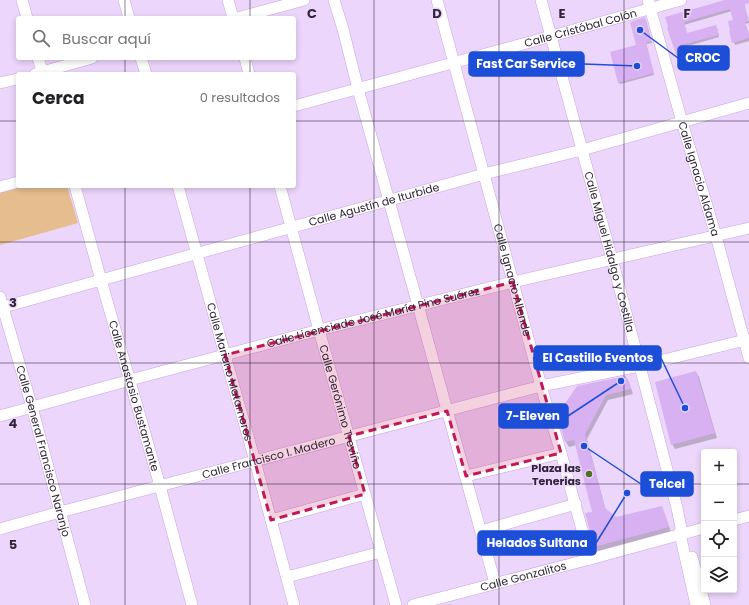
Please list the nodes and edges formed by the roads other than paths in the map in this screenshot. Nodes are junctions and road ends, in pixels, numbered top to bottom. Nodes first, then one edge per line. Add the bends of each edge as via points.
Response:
1 (22, 0) edge
2 (124, 0) edge
3 (228, 0) edge
4 (304, 0) edge
5 (334, 0) edge
6 (438, 0) edge
7 (541, 0) edge
8 (681, 0) edge
9 (649, 4) edge
10 (26, 16) edge
11 (128, 16) edge
12 (232, 16) edge
13 (244, 16) edge
14 (552, 36) junction
15 (38, 60) edge
16 (85, 60) edge
17 (142, 60) edge
18 (246, 60) edge
19 (454, 63) junction
20 (40, 72) edge
21 (43, 72) edge
22 (145, 72) edge
23 (248, 72) edge
24 (16, 79) edge
25 (0, 83) edge
26 (358, 89) junction
27 (749, 103) edge
28 (296, 105) edge
29 (682, 122) junction
30 (582, 150) junction
31 (484, 174) junction
32 (16, 183) edge
33 (0, 187) edge
34 (76, 188) edge
35 (179, 188) edge
36 (281, 188) edge
37 (389, 200) junction
38 (291, 227) junction
39 (749, 228) edge
40 (716, 236) junction
41 (197, 254) junction
42 (612, 259) junction
43 (101, 280) junction
44 (513, 282) junction
45 (1, 304) edge
46 (418, 306) junction
47 (319, 330) junction
48 (747, 340) edge
49 (225, 355) junction
50 (749, 358) edge
51 (639, 366) junction
52 (130, 380) junction
53 (541, 386) junction
54 (32, 407) junction
55 (447, 411) junction
56 (0, 416) edge
57 (349, 436) junction
58 (561, 452) junction
59 (255, 461) junction
60 (466, 476) junction
61 (160, 486) junction
62 (365, 494) junction
63 (576, 504) junction
64 (60, 512) junction
65 (749, 516) edge
66 (737, 519) edge
67 (271, 520) junction
68 (0, 529) edge
69 (701, 529) edge
70 (481, 531) junction
71 (682, 532) junction
72 (381, 552) junction
73 (590, 559) junction
74 (287, 577) junction
75 (495, 583) junction
76 (448, 600) edge
77 (85, 605) edge
78 (192, 605) edge
79 (294, 605) edge
80 (396, 605) edge
81 (413, 605) edge
82 (696, 605) edge
83 (705, 605) edge

1 - 10 street
2 - 11 street
3 - 12 street
4 - 13 street
5 - 26 street
6 - 19 street, Calle Ignacio Allende
7 - 14 street, Calle Miguel Hidalgo y Costilla
8 - 9 street, Calle Cristóbal Colón
9 - 14 street, Calle Cristóbal Colón
9 - 29 street, Calle Ignacio Aldama
14 - 19 street, Calle Cristóbal Colón
14 - 30 street, Calle Miguel Hidalgo y Costilla
15 - 20 street
16 - 21 street
17 - 22 street
18 - 23 street
19 - 26 street, Calle Cristóbal Colón
19 - 31 street, Calle Ignacio Allende
24 - 25 street
26 - 28 street, Calle Cristóbal Colón
26 - 37 street
27 - 29 street, Calle Agustín de Iturbide
29 - 30 street, Calle Agustín de Iturbide
29 - 40 street, Calle Ignacio Aldama
30 - 31 street, Calle Agustín de Iturbide
30 - 42 street, Calle Miguel Hidalgo y Costilla
31 - 37 street, Calle Agustín de Iturbide
31 - 44 street, Calle Ignacio Allende
32 - 33 street
34 - 43 street, Calle Anastasio Bustamante
35 - 41 street, Calle Mariano Matamoros
36 - 38 street, Calle Gerónimo Treviño
37 - 38 street, Calle Agustín de Iturbide
37 - 46 street
38 - 41 street, Calle Agustín de Iturbide
38 - 47 street, Calle Gerónimo Treviño
39 - 40 street, Calle Licenciado José María Pino Suárez
40 - 42 street, Calle Licenciado José María Pino Suárez
40 - 48 street, Calle Ignacio Aldama
41 - 43 street, Calle Agustín de Iturbide
41 - 49 street, Calle Mariano Matamoros
42 - 44 street, Calle Licenciado José María Pino Suárez
42 - 51 street, Calle Miguel Hidalgo y Costilla
43 - 45 street, Calle Agustín de Iturbide
43 - 52 street, Calle Anastasio Bustamante
44 - 46 street, Calle Licenciado José María Pino Suárez
44 - 53 street, Calle Ignacio Allende
45 - 54 street, Calle General Francisco Naranjo
46 - 47 street, Calle Licenciado José María Pino Suárez
46 - 55 street
47 - 49 street, Calle Licenciado José María Pino Suárez
47 - 57 street, Calle Gerónimo Treviño
48 - 50 street, Calle Ignacio Aldama
48 - 51 street, Calle Francisco I. Madero
49 - 52 street, Calle Licenciado José María Pino Suárez
49 - 59 street, Calle Mariano Matamoros
51 - 53 street, Calle Francisco I. Madero
51 - 71 street, Calle Miguel Hidalgo y Costilla
52 - 54 street, Calle Licenciado José María Pino Suárez
52 - 61 street, Calle Anastasio Bustamante
53 - 55 street, Calle Francisco I. Madero
53 - 58 street, Calle Ignacio Allende
54 - 56 street, Calle Licenciado José María Pino Suárez
54 - 64 street, Calle General Francisco Naranjo
55 - 57 street, Calle Francisco I. Madero
55 - 60 street
57 - 59 street, Calle Francisco I. Madero
57 - 62 street, Calle Gerónimo Treviño
58 - 60 street
58 - 63 street, Calle Ignacio Allende
59 - 61 street, Calle Francisco I. Madero
59 - 67 street, Calle Mariano Matamoros
60 - 70 street
61 - 64 street, Calle Francisco I. Madero
61 - 78 street, Calle Anastasio Bustamante
62 - 67 street
62 - 72 street, Calle Gerónimo Treviño
63 - 70 street
63 - 73 street, Calle Ignacio Allende
64 - 68 street, Calle Francisco I. Madero
64 - 77 street, Calle General Francisco Naranjo
65 - 66 street
67 - 74 street, Calle Mariano Matamoros
69 - 71 street, Calle Gonzalitos
70 - 75 street
71 - 73 street, Calle Gonzalitos
71 - 82 street
71 - 83 street
72 - 74 street
72 - 80 street, Calle Gerónimo Treviño
73 - 75 street, Calle Gonzalitos
74 - 79 street, Calle Mariano Matamoros
75 - 76 street, Calle Gonzalitos
76 - 81 street, Calle Gonzalitos

